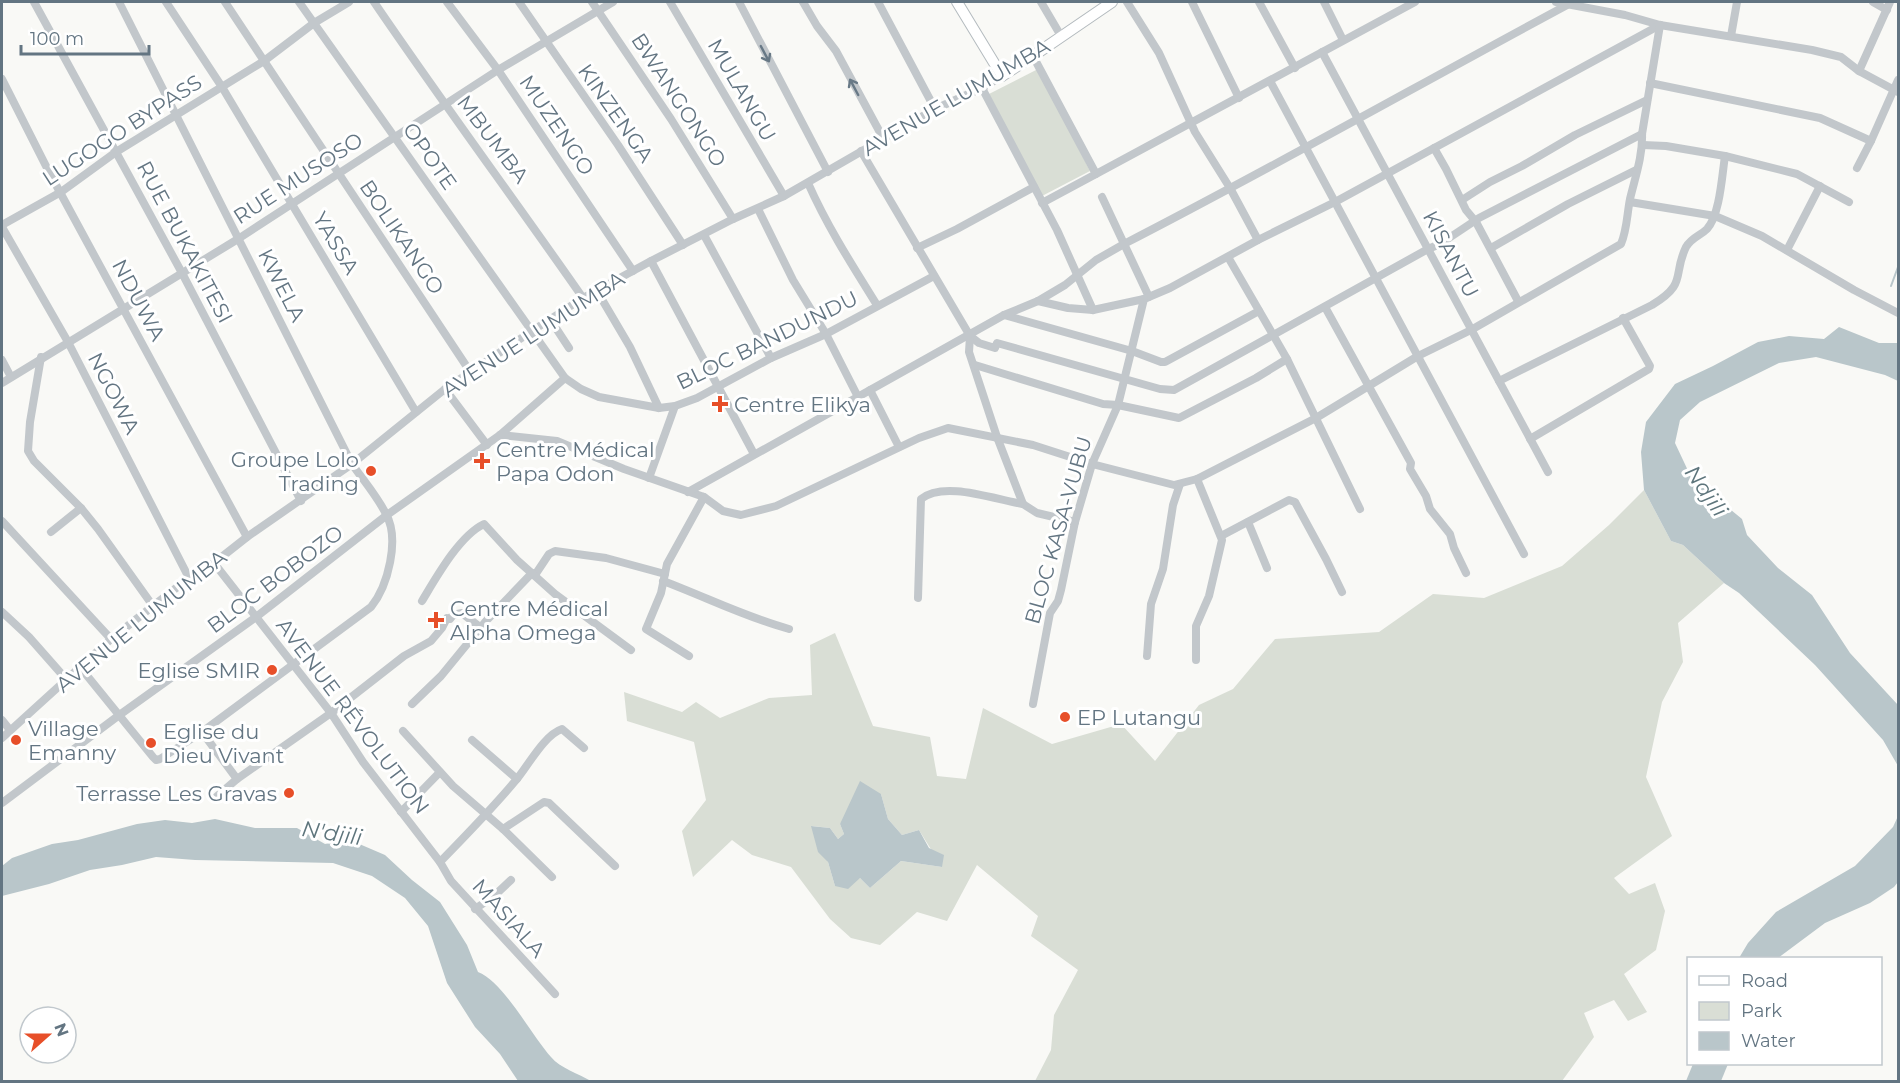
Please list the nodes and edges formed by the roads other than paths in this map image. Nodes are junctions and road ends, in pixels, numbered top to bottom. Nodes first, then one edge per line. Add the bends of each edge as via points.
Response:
1 (34, 2) edge
2 (119, 2) edge
3 (166, 2) edge
4 (225, 2) edge
5 (299, 2) edge
6 (349, 2) edge
7 (374, 2) edge
8 (447, 2) edge
9 (519, 2) edge
10 (592, 2) edge
11 (613, 2) edge
12 (670, 2) edge
13 (739, 2) edge
14 (804, 2) edge
15 (878, 2) edge
16 (957, 2) edge
17 (1041, 2) edge
18 (1112, 2) edge
19 (1127, 2) edge
20 (1192, 2) edge
21 (1258, 2) edge
22 (1324, 2) edge
23 (1415, 2) edge
24 (1556, 2) edge
25 (1737, 2) edge
26 (1873, 2) edge
27 (1404, 4) edge
28 (1569, 4) junction
29 (1889, 6) edge
30 (598, 11) junction
31 (314, 23) junction
32 (1660, 25) junction
33 (1062, 36) junction
34 (1731, 36) junction
35 (1343, 40) junction
36 (546, 43) junction
37 (1322, 52) junction
38 (1033, 56) junction
39 (264, 61) junction
40 (1295, 68) junction
41 (498, 70) junction
42 (1859, 71) junction
43 (1002, 76) junction
44 (2, 79) edge
45 (1899, 80) edge
46 (1270, 81) junction
47 (1650, 83) junction
48 (222, 87) junction
49 (981, 88) junction
50 (1897, 91) edge
51 (1239, 98) junction
52 (1647, 100) junction
53 (445, 106) junction
54 (935, 109) junction
55 (177, 116) junction
56 (1357, 118) junction
57 (1191, 124) junction
58 (1642, 134) junction
59 (394, 137) junction
60 (882, 138) junction
61 (1871, 141) junction
62 (1643, 144) junction
63 (1306, 148) junction
64 (1434, 148) junction
65 (861, 151) junction
66 (116, 152) junction
67 (1725, 156) junction
68 (1857, 168) dead end
69 (1636, 170) junction
70 (828, 172) junction
71 (338, 173) junction
72 (1387, 173) junction
73 (1096, 174) junction
74 (808, 183) junction
75 (1820, 186) junction
76 (1034, 187) junction
77 (1230, 188) junction
78 (61, 192) junction
79 (784, 196) junction
80 (1102, 197) dead end
81 (1462, 200) junction
82 (1630, 201) junction
83 (1335, 202) junction
84 (1849, 202) dead end
85 (1042, 203) junction
86 (291, 204) junction
87 (758, 209) junction
88 (1715, 216) junction
89 (732, 219) junction
90 (1476, 222) junction
91 (2, 226) edge
92 (704, 235) junction
93 (238, 239) junction
94 (1258, 240) junction
95 (1124, 244) junction
96 (683, 245) junction
97 (917, 248) junction
98 (1491, 248) junction
99 (1428, 249) junction
100 (1787, 250) junction
101 (1228, 258) junction
102 (651, 261) junction
103 (633, 271) junction
104 (182, 273) junction
105 (934, 276) junction
106 (1077, 276) junction
107 (1376, 278) junction
108 (597, 291) junction
109 (583, 298) junction
110 (1147, 298) junction
111 (1038, 301) junction
112 (1518, 301) junction
113 (877, 305) junction
114 (1325, 307) junction
115 (124, 309) junction
116 (1093, 310) junction
117 (1259, 311) junction
118 (1899, 313) edge
119 (1004, 315) junction
120 (1623, 318) junction
121 (550, 320) junction
122 (1471, 330) junction
123 (532, 331) junction
124 (826, 334) junction
125 (970, 336) junction
126 (1273, 336) junction
127 (68, 342) junction
128 (569, 348) dead end
129 (1132, 351) junction
130 (1418, 356) junction
131 (41, 357) junction
132 (771, 358) junction
133 (1287, 359) junction
134 (2, 360) edge
135 (975, 365) junction
136 (471, 373) junction
137 (11, 377) junction
138 (565, 378) junction
139 (1125, 379) junction
140 (1499, 381) junction
141 (2, 383) edge
142 (719, 387) junction
143 (1369, 387) junction
144 (445, 389) junction
145 (870, 390) junction
146 (858, 397) junction
147 (1118, 405) junction
148 (675, 406) junction
149 (659, 408) junction
150 (416, 412) junction
151 (1316, 418) junction
152 (500, 435) junction
153 (997, 437) junction
154 (1530, 439) junction
155 (487, 445) junction
156 (899, 447) junction
157 (754, 454) junction
158 (352, 464) junction
159 (1092, 464) junction
160 (1548, 472) dead end
161 (649, 478) junction
162 (1197, 479) junction
163 (1180, 484) junction
164 (688, 492) junction
165 (704, 497) junction
166 (301, 501) junction
167 (1023, 504) junction
168 (81, 508) junction
169 (1360, 509) dead end
170 (387, 515) junction
171 (2, 521) edge
172 (1075, 522) junction
173 (1248, 522) junction
174 (51, 532) dead end
175 (1221, 536) junction
176 (246, 537) junction
177 (1524, 554) dead end
178 (214, 563) junction
179 (1267, 567) dead end
180 (1466, 573) dead end
181 (533, 574) junction
182 (189, 578) junction
183 (664, 578) junction
184 (1342, 592) dead end
185 (918, 598) dead end
186 (422, 601) dead end
187 (153, 606) junction
188 (2, 612) edge
189 (256, 617) junction
190 (481, 628) junction
191 (789, 629) dead end
192 (111, 639) junction
193 (631, 650) dead end
194 (689, 656) dead end
195 (1147, 656) dead end
196 (1196, 660) dead end
197 (292, 663) junction
198 (80, 667) junction
199 (66, 679) junction
200 (412, 704) dead end
201 (1033, 704) dead end
202 (331, 713) junction
203 (118, 716) junction
204 (2, 720) edge
205 (10, 730) junction
206 (403, 731) dead end
207 (202, 732) junction
208 (2, 738) edge
209 (472, 740) dead end
210 (584, 748) dead end
211 (440, 772) junction
212 (237, 779) junction
213 (517, 779) junction
214 (215, 798) dead end
215 (2, 803) edge
216 (401, 812) junction
217 (485, 815) junction
218 (503, 829) junction
219 (440, 862) junction
220 (615, 866) dead end
221 (552, 877) dead end
222 (511, 880) dead end
223 (475, 909) junction
224 (555, 994) dead end

1 - 66 street, RUE BUKAKITESI
2 - 55 street, KWELA
3 - 48 street, YASSA
4 - 39 street, BOLIKANGO
5 - 31 street, OPOTE
6 - 31 street, LUGOGO BYPASS
7 - 53 street, MBUMBA
8 - 41 street, MUZENGO
9 - 36 street, KINZENGA
10 - 30 street, BWANGONGO
11 - 30 street, RUE MUSOSO
12 - 79 street, MULANGU
13 -> 70 street
60 -> 14 street via 837,51
15 - 54 street
16 - 43 street
17 - 33 street
18 - 33 street, AVENUE LUMUMBA
19 - 57 street via 1159,53
20 - 51 street
21 - 40 street
22 - 35 street
23 - 27 street
24 - 28 street
25 - 34 street
26 - 29 street
27 - 35 street
28 - 32 street
28 - 56 street
29 - 42 street
30 - 36 street, RUE MUSOSO
30 - 89 street, BWANGONGO
31 - 39 street, LUGOGO BYPASS
31 - 59 street, OPOTE
32 - 34 street
32 - 47 street
32 - 64 street
33 - 38 street, AVENUE LUMUMBA
34 - 42 street via 1831,53
35 - 37 street
36 - 41 street, RUE MUSOSO
36 - 96 street, KINZENGA
37 - 40 street
37 - 56 street, KISANTU
38 - 43 street, AVENUE LUMUMBA
38 - 73 street
39 - 48 street, LUGOGO BYPASS
39 - 71 street, BOLIKANGO
40 - 46 street
41 - 53 street, RUE MUSOSO
41 - 103 street, MUZENGO
42 - 50 street
43 - 49 street, AVENUE LUMUMBA
44 - 78 street, NDUWA
45 - 50 street
46 - 51 street
46 - 63 street
47 - 52 street
47 - 61 street via 1820,118
48 - 55 street, LUGOGO BYPASS
48 - 86 street, YASSA
49 - 54 street, AVENUE LUMUMBA
49 - 76 street
50 - 61 street
51 - 57 street
52 - 58 street
52 - 81 street via 1575,135
53 - 59 street, RUE MUSOSO
53 - 109 street, MBUMBA
54 - 60 street, AVENUE LUMUMBA
55 - 66 street, LUGOGO BYPASS
55 - 93 street, KWELA
56 - 63 street
56 - 72 street, KISANTU
57 - 73 street
57 - 77 street
58 - 62 street
58 - 90 street
59 - 71 street, RUE MUSOSO
59 - 123 street, OPOTE
60 - 65 street, AVENUE LUMUMBA
61 - 68 street
62 - 67 street
62 - 69 street
63 - 77 street
63 - 83 street
64 - 72 street
64 - 81 street
65 - 70 street, AVENUE LUMUMBA
65 - 97 street
66 - 78 street, LUGOGO BYPASS
66 - 104 street, RUE BUKAKITESI
67 - 75 street via 1797,174
67 - 88 street
69 - 82 street
69 - 98 street
70 - 74 street, AVENUE LUMUMBA
71 - 86 street, RUE MUSOSO
71 - 136 street, BOLIKANGO
72 - 83 street
72 - 99 street, KISANTU
73 - 85 street
74 - 79 street, AVENUE LUMUMBA
74 - 113 street via 828,225
75 - 84 street
75 - 100 street
76 - 85 street
76 - 97 street
77 - 94 street
77 - 95 street
78 - 91 street, LUGOGO BYPASS
78 - 115 street, NDUWA
79 - 87 street, AVENUE LUMUMBA
80 - 95 street
81 - 90 street
82 - 88 street
82 - 112 street via 1621,244
83 - 94 street
83 - 107 street
85 - 106 street
86 - 93 street, RUE MUSOSO
86 - 150 street, YASSA
87 - 89 street, AVENUE LUMUMBA
87 - 124 street via 793,280
88 - 100 street
88 - 120 street via 1708,228 1692,238 1674,287 1652,305
89 - 92 street, AVENUE LUMUMBA
90 - 98 street
90 - 99 street
91 - 127 street, NGOWA
92 - 96 street, AVENUE LUMUMBA
92 - 132 street
93 - 104 street, RUE MUSOSO
93 - 158 street, KWELA
94 - 101 street
95 - 106 street
95 - 110 street
96 - 102 street, AVENUE LUMUMBA
97 - 105 street
98 - 112 street
99 - 107 street
99 - 122 street, KISANTU
100 - 118 street
101 - 110 street
101 - 117 street
102 - 103 street, AVENUE LUMUMBA
102 - 142 street
103 - 108 street, AVENUE LUMUMBA
104 - 115 street, RUE MUSOSO
104 - 166 street, RUE BUKAKITESI
105 - 113 street, BLOC BANDUNDU
105 - 125 street
106 - 111 street
106 - 116 street
107 - 114 street
107 - 130 street
108 - 109 street, AVENUE LUMUMBA
108 - 149 street
109 - 121 street, AVENUE LUMUMBA
110 - 116 street
110 - 129 street, BLOC KASA-VUBU
111 - 116 street
111 - 119 street
112 - 122 street
113 - 124 street, BLOC BANDUNDU
114 - 126 street
114 - 143 street
115 - 127 street, RUE MUSOSO
115 - 176 street, NDUWA
117 - 126 street
117 - 129 street via 1165,362
119 - 125 street
119 - 129 street
120 - 140 street
120 - 154 street via 1649,369
121 - 123 street, AVENUE LUMUMBA
121 - 128 street
122 - 130 street
122 - 140 street, KISANTU
123 - 136 street, AVENUE LUMUMBA
123 - 138 street, BLOC BANDUNDU
124 - 132 street, BLOC BANDUNDU
124 - 146 street
125 - 135 street via 969,352
125 - 139 street via 991,347 995,348 997,343
125 - 145 street
126 - 133 street
126 - 139 street via 1174,390
127 - 131 street, RUE MUSOSO
127 - 182 street, NGOWA
129 - 139 street, BLOC KASA-VUBU
130 - 143 street
130 - 177 street
131 - 137 street, RUE MUSOSO
131 - 168 street via 28,451
132 - 142 street, BLOC BANDUNDU
133 - 147 street via 1179,418
133 - 151 street
134 - 137 street
135 - 147 street via 1103,404
135 - 153 street
136 - 144 street, AVENUE LUMUMBA
137 - 141 street, RUE MUSOSO
138 - 149 street, BLOC BANDUNDU via 599,397
138 - 152 street, BLOC BOBOZO
139 - 147 street, BLOC KASA-VUBU
140 - 154 street, KISANTU
142 - 148 street, BLOC BANDUNDU
142 - 157 street
143 - 151 street
143 - 180 street via 1411,463 1410,469 1430,509 1450,534
144 - 150 street, AVENUE LUMUMBA
144 - 155 street
145 - 146 street
145 - 156 street
146 - 157 street
147 - 159 street, BLOC KASA-VUBU
148 - 149 street, BLOC BANDUNDU
148 - 161 street
150 - 158 street, AVENUE LUMUMBA
151 - 162 street
151 - 169 street
152 - 155 street, BLOC BOBOZO
152 - 161 street via 557,441
153 - 156 street via 948,428
153 - 159 street
153 - 167 street
154 - 160 street, KISANTU
155 - 170 street, BLOC BOBOZO
156 - 165 street via 776,506 741,515 723,512
157 - 164 street
158 - 166 street, AVENUE LUMUMBA
158 - 170 street, KWELA
159 - 163 street
159 - 172 street, BLOC KASA-VUBU
161 - 164 street
162 - 163 street
162 - 175 street
163 - 195 street via 1163,569 1151,604
164 - 165 street
165 - 183 street
166 - 176 street, AVENUE LUMUMBA
167 - 172 street via 1036,513
167 - 185 street via 967,492 927,495 921,500
168 - 174 street
168 - 187 street
170 - 189 street, BLOC BOBOZO
170 - 197 street via 392,531 390,565 376,600
171 - 192 street
172 - 201 street, BLOC KASA-VUBU via 1058,601 1050,613
173 - 175 street
173 - 179 street
173 - 184 street via 1289,500 1295,502
175 - 196 street via 1209,596 1196,626
176 - 178 street, AVENUE LUMUMBA
178 - 182 street, AVENUE LUMUMBA
178 - 189 street, AVENUE RÉVOLUTION
181 - 183 street via 555,551 606,558
181 - 186 street via 484,524 449,558
181 - 190 street
181 - 193 street
182 - 187 street, AVENUE LUMUMBA
183 - 191 street via 744,615
183 - 194 street via 646,629
187 - 192 street, AVENUE LUMUMBA
188 - 199 street
189 - 197 street, AVENUE RÉVOLUTION
189 - 203 street, BLOC BOBOZO
190 - 200 street
190 - 202 street via 462,613 453,615 431,641 404,656
192 - 198 street, AVENUE LUMUMBA
197 - 202 street, AVENUE RÉVOLUTION
197 - 207 street
198 - 199 street, AVENUE LUMUMBA
198 - 203 street
199 - 205 street, AVENUE LUMUMBA
202 - 212 street
202 - 216 street, AVENUE RÉVOLUTION
203 - 207 street via 156,760
203 - 215 street, BLOC BOBOZO
204 - 205 street
205 - 208 street, AVENUE LUMUMBA
206 - 211 street
207 - 212 street
209 - 213 street
210 - 213 street via 562,729 557,730
211 - 216 street
211 - 217 street
212 - 214 street
213 - 217 street
216 - 219 street, AVENUE RÉVOLUTION
217 - 218 street
217 - 219 street
218 - 220 street via 544,802 549,803
218 - 221 street
219 - 223 street, MASIALA
222 - 223 street
223 - 224 street, MASIALA

